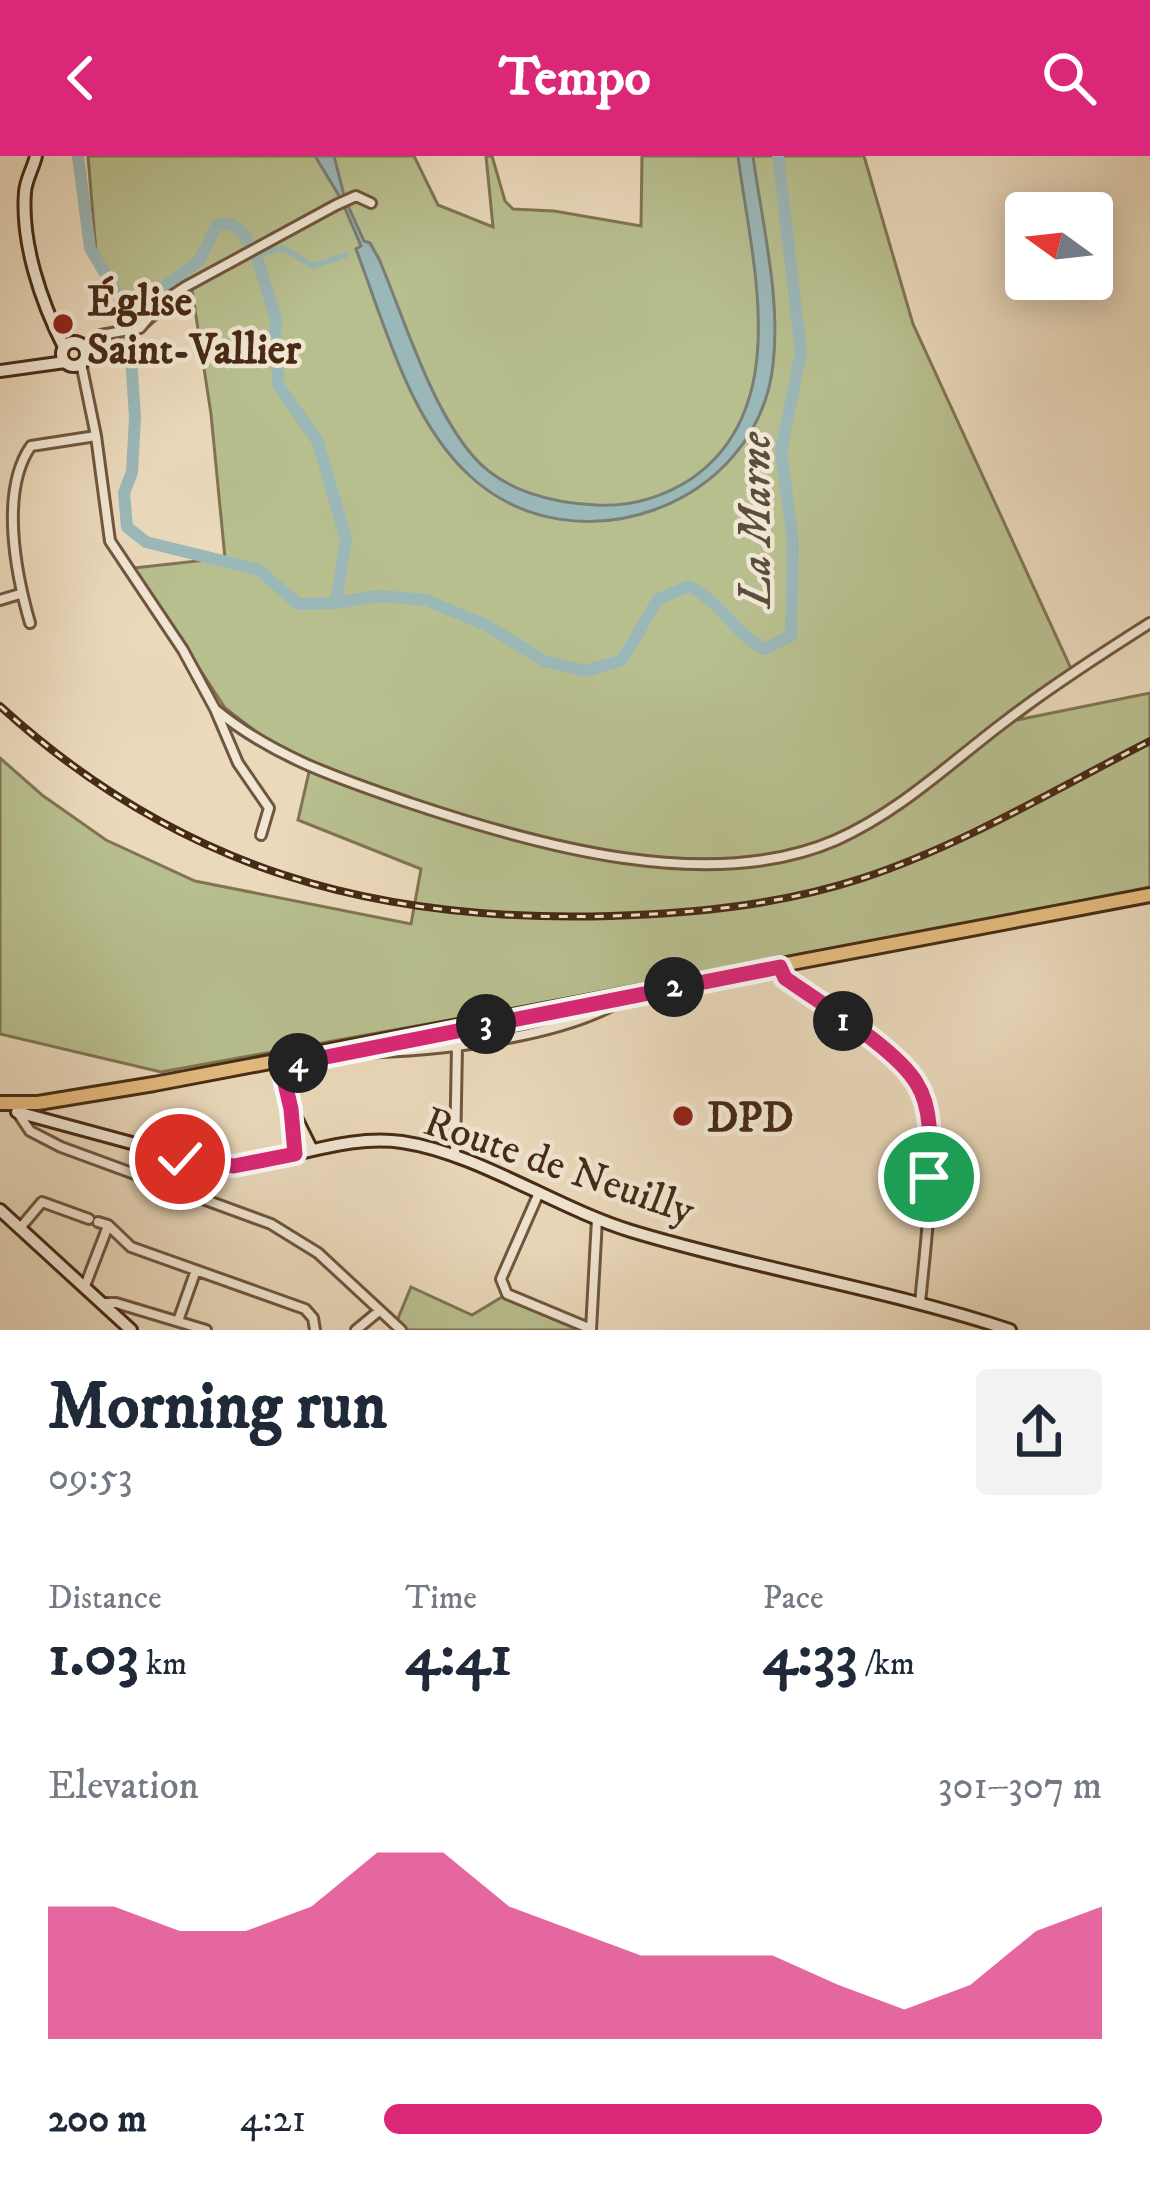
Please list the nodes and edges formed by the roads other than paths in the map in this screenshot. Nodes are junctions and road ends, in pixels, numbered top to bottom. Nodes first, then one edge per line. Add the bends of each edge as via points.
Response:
1 (35, 156) edge
2 (370, 203) dead end
3 (83, 346) junction
4 (64, 347) junction
5 (65, 362) junction
6 (81, 363) junction
7 (0, 370) edge
8 (96, 436) junction
9 (4, 534) edge
10 (20, 594) junction
11 (0, 600) edge
12 (30, 623) dead end
13 (1150, 623) edge
14 (215, 709) junction
15 (261, 835) dead end
16 (1150, 895) edge
17 (780, 967) junction
18 (629, 996) junction
19 (550, 1011) junction
20 (457, 1046) junction
21 (353, 1053) junction
22 (280, 1063) junction
23 (0, 1107) edge
24 (291, 1109) junction
25 (17, 1112) junction
26 (312, 1150) junction
27 (295, 1154) junction
28 (455, 1156) junction
29 (180, 1159) junction
30 (170, 1190) junction
31 (538, 1195) junction
32 (0, 1210) edge
33 (597, 1220) junction
34 (98, 1222) junction
35 (20, 1228) junction
36 (196, 1270) junction
37 (85, 1286) junction
38 (103, 1303) junction
39 (920, 1304) junction
40 (379, 1311) junction
41 (178, 1321) junction
42 (358, 1329) edge
43 (131, 1330) edge
44 (206, 1330) edge
45 (315, 1330) edge
46 (400, 1330) edge
47 (591, 1330) edge
48 (1010, 1330) edge

1 - 4 main road via 25,229
2 - 3 street via 356,196 337,205 161,302 140,328 101,334
3 - 4 main road
3 - 6 main road
4 - 5 main road
5 - 6 main road
5 - 7 main road
6 - 8 street
8 - 9 street via 45,441 18,459
8 - 14 street via 110,541
9 - 10 street
10 - 11 street
10 - 12 street
13 - 14 street via 880,818 812,849 755,863 531,842 296,761
14 - 15 street via 238,764 269,808
16 - 17 main road
17 - 18 main road
17 - 39 street via 918,1084 930,1147
18 - 19 main road
18 - 20 street via 585,1018
19 - 21 main road
19 - 22 main road
20 - 21 street
20 - 28 street
21 - 22 main road
22 - 23 main road
22 - 24 main road
22 - 25 main road
23 - 25 main road
24 - 26 main road
24 - 27 main road
25 - 29 main road, Route de Neuilly
25 - 30 street via 38,1137
26 - 27 main road, Route de Neuilly
26 - 28 main road, Route de Neuilly via 384,1141
27 - 29 main road, Route de Neuilly via 234,1166
28 - 31 main road, Route de Neuilly
29 - 30 street
30 - 40 street via 271,1225 318,1253
31 - 33 main road, Route de Neuilly
31 - 47 street via 501,1279 507,1294
32 - 35 main road
33 - 39 main road, Route de Neuilly
33 - 47 street
34 - 35 street via 43,1202
34 - 36 street via 131,1247
34 - 37 street
35 - 37 main road
36 - 41 street
36 - 45 street via 305,1309
37 - 38 main road
38 - 41 street
38 - 43 main road
39 - 48 main road, Route de Neuilly
40 - 42 street
40 - 46 street
41 - 44 street

